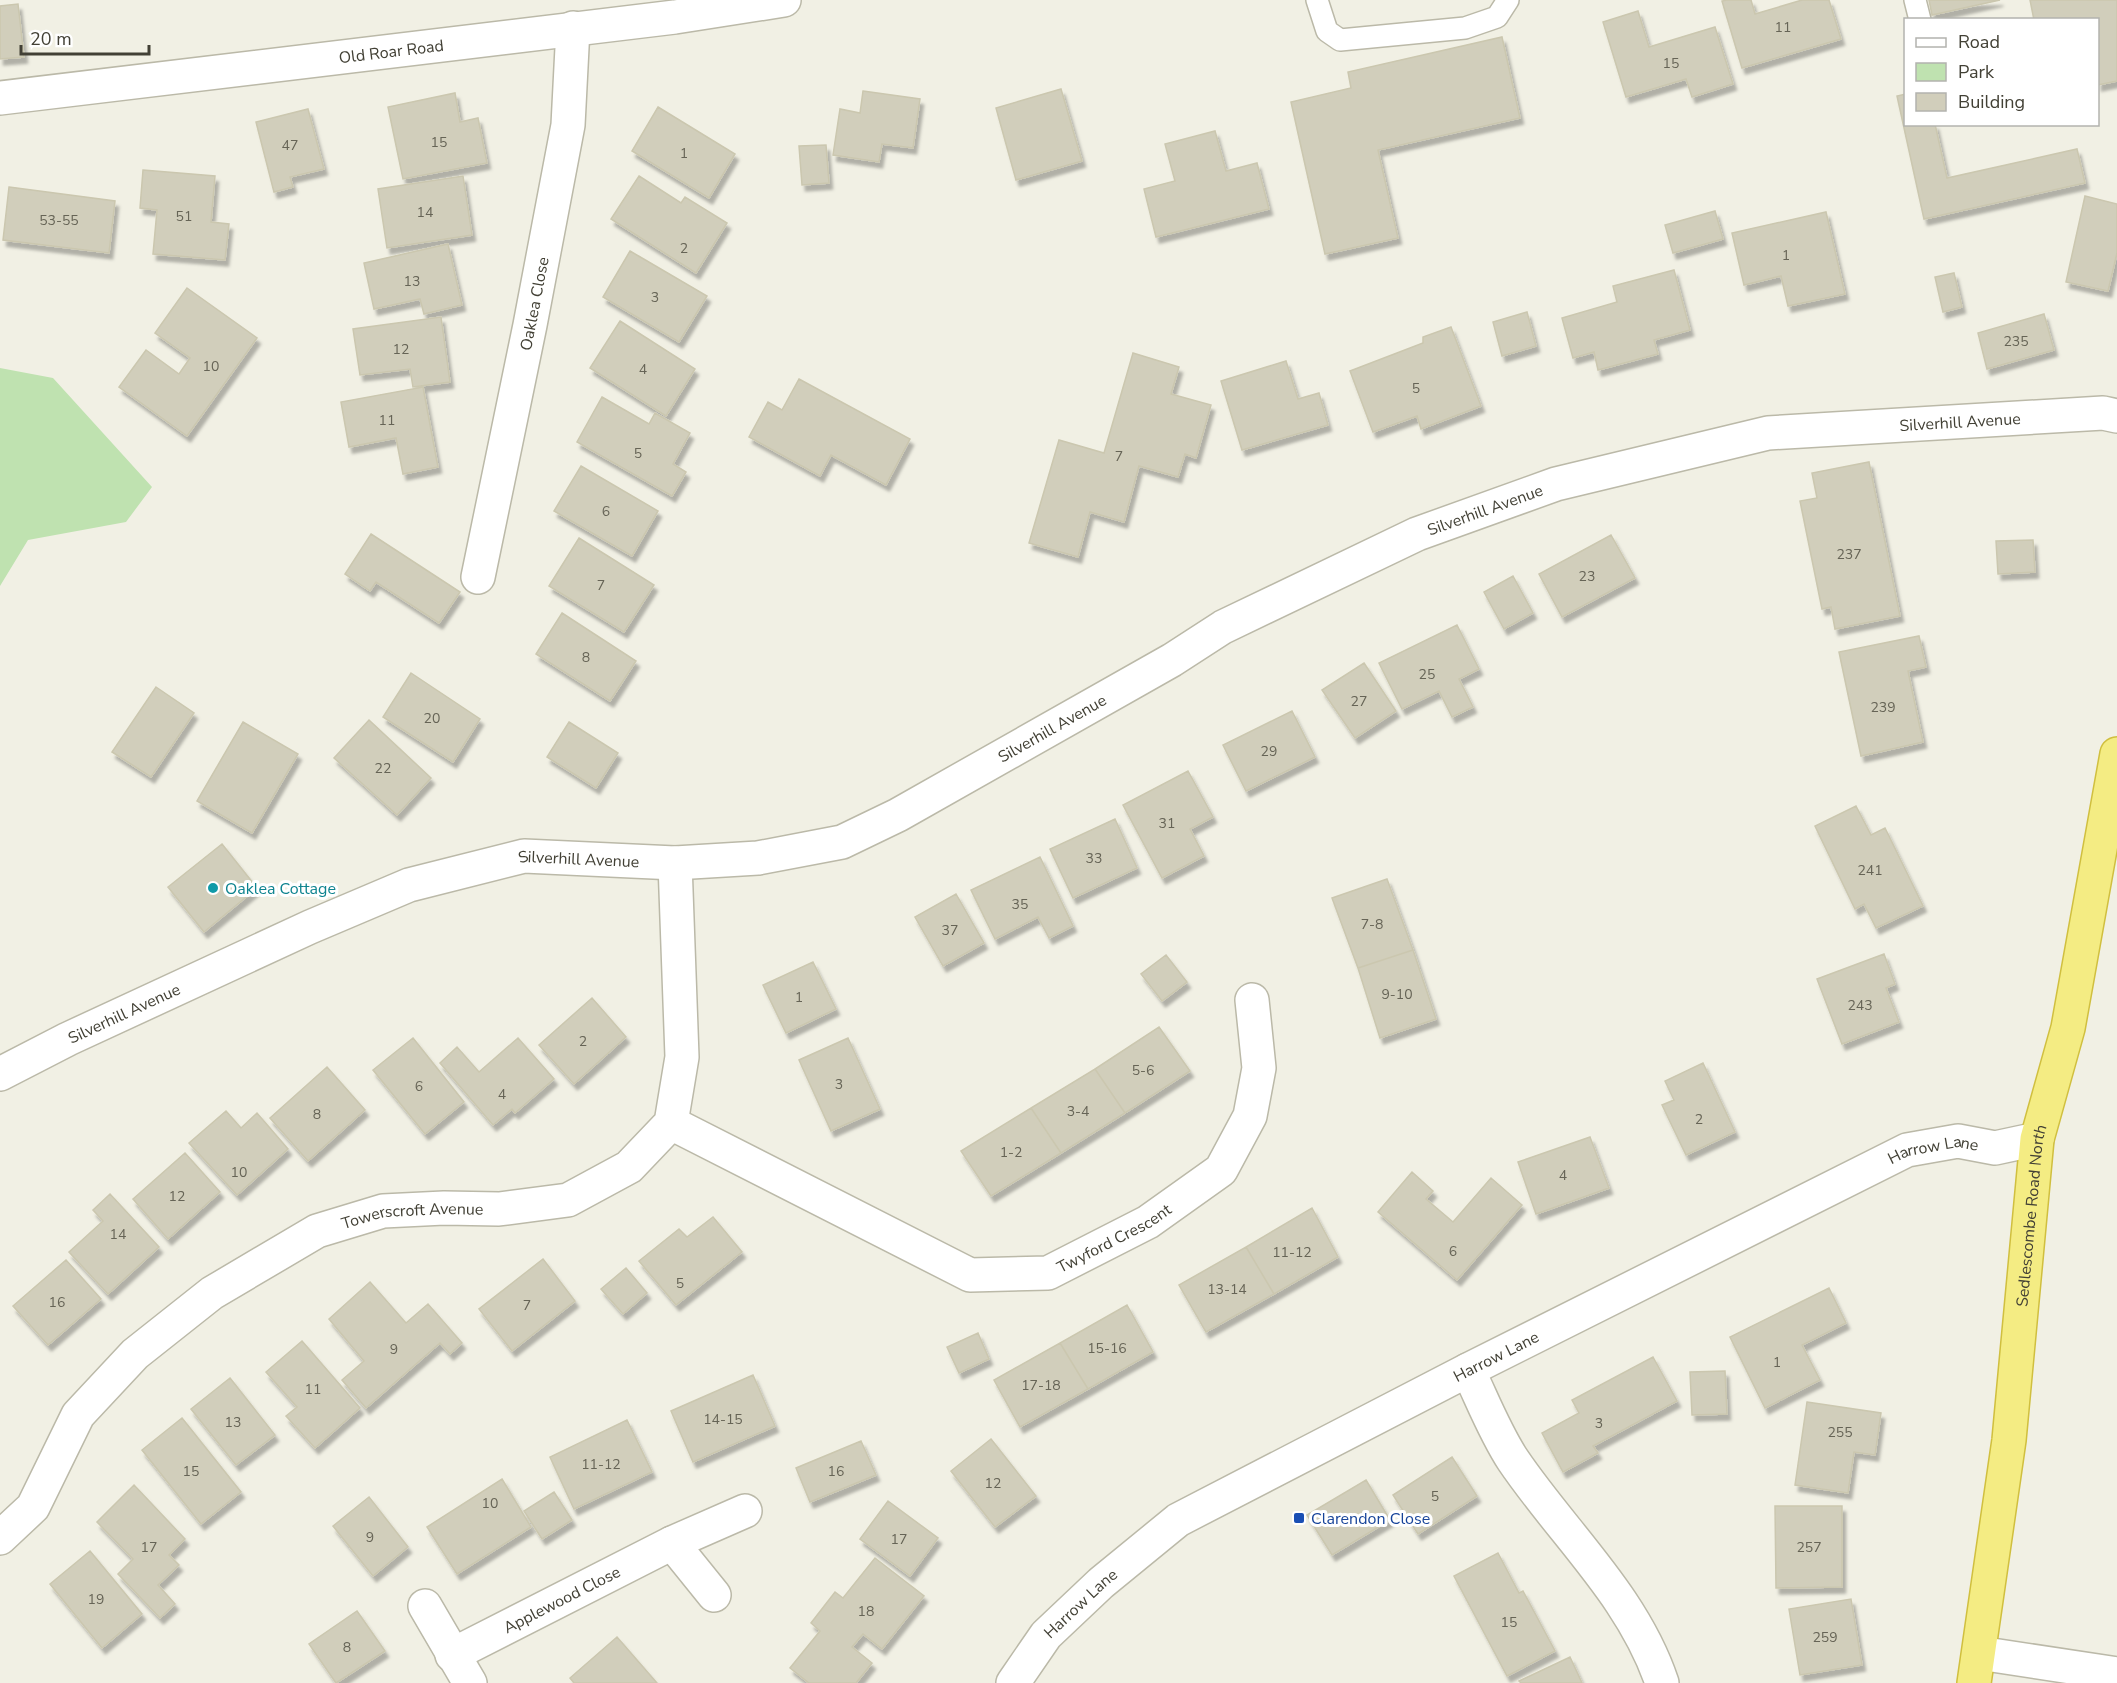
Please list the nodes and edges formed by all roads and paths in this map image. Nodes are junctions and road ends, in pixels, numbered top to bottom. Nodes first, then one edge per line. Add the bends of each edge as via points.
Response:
1 (784, 0) edge
2 (1317, 0) edge
3 (1508, 0) edge
4 (1915, 0) edge
5 (674, 8) edge
6 (1920, 18) edge
7 (573, 28) junction
8 (0, 98) edge
9 (2117, 416) edge
10 (478, 577) dead end
11 (2117, 754) edge
12 (675, 863) junction
13 (1252, 1000) dead end
14 (0, 1074) edge
15 (671, 1123) junction
16 (2037, 1139) junction
17 (1468, 1370) junction
18 (745, 1511) dead end
19 (0, 1538) edge
20 (672, 1543) junction
21 (714, 1595) dead end
22 (425, 1606) dead end
23 (452, 1655) junction
24 (1976, 1668) edge
25 (2117, 1674) edge
26 (470, 1683) edge
27 (1013, 1683) edge
28 (1662, 1683) edge

1 - 5 street, Old Roar Road
2 - 3 lane via 1327,31 1340,40 1465,28 1497,17
4 - 6 lane
5 - 7 street, Old Roar Road
7 - 8 street, Old Roar Road
7 - 10 street, Oaklea Close via 568,125
9 - 12 street, Silverhill Avenue via 2103,413 1768,433 1556,484 1417,534 1222,627 1172,660 842,842 758,858
11 - 16 highway, Sedlescombe Road North via 2068,1028
12 - 14 street, Silverhill Avenue via 524,856 409,885 68,1039
12 - 15 street via 682,1057
13 - 15 street, Twyford Crescent via 1259,1068 1250,1116 1221,1170 1148,1222 1048,1273 970,1275
15 - 19 street, Towerscroft Avenue via 628,1167 568,1200 499,1209 383,1211 317,1231 212,1293 135,1354 78,1415 33,1507
16 - 17 street, Harrow Lane via 1995,1148 1958,1141 1907,1150
16 - 24 highway, Sedlescombe Road North via 2009,1440
17 - 27 street, Harrow Lane via 1178,1520 1101,1583 1046,1635
17 - 28 street via 1512,1458 1606,1578 1647,1644
18 - 20 street, Applewood Close
20 - 21 street
20 - 23 street, Applewood Close
22 - 23 street
23 - 26 street
24 - 25 street

